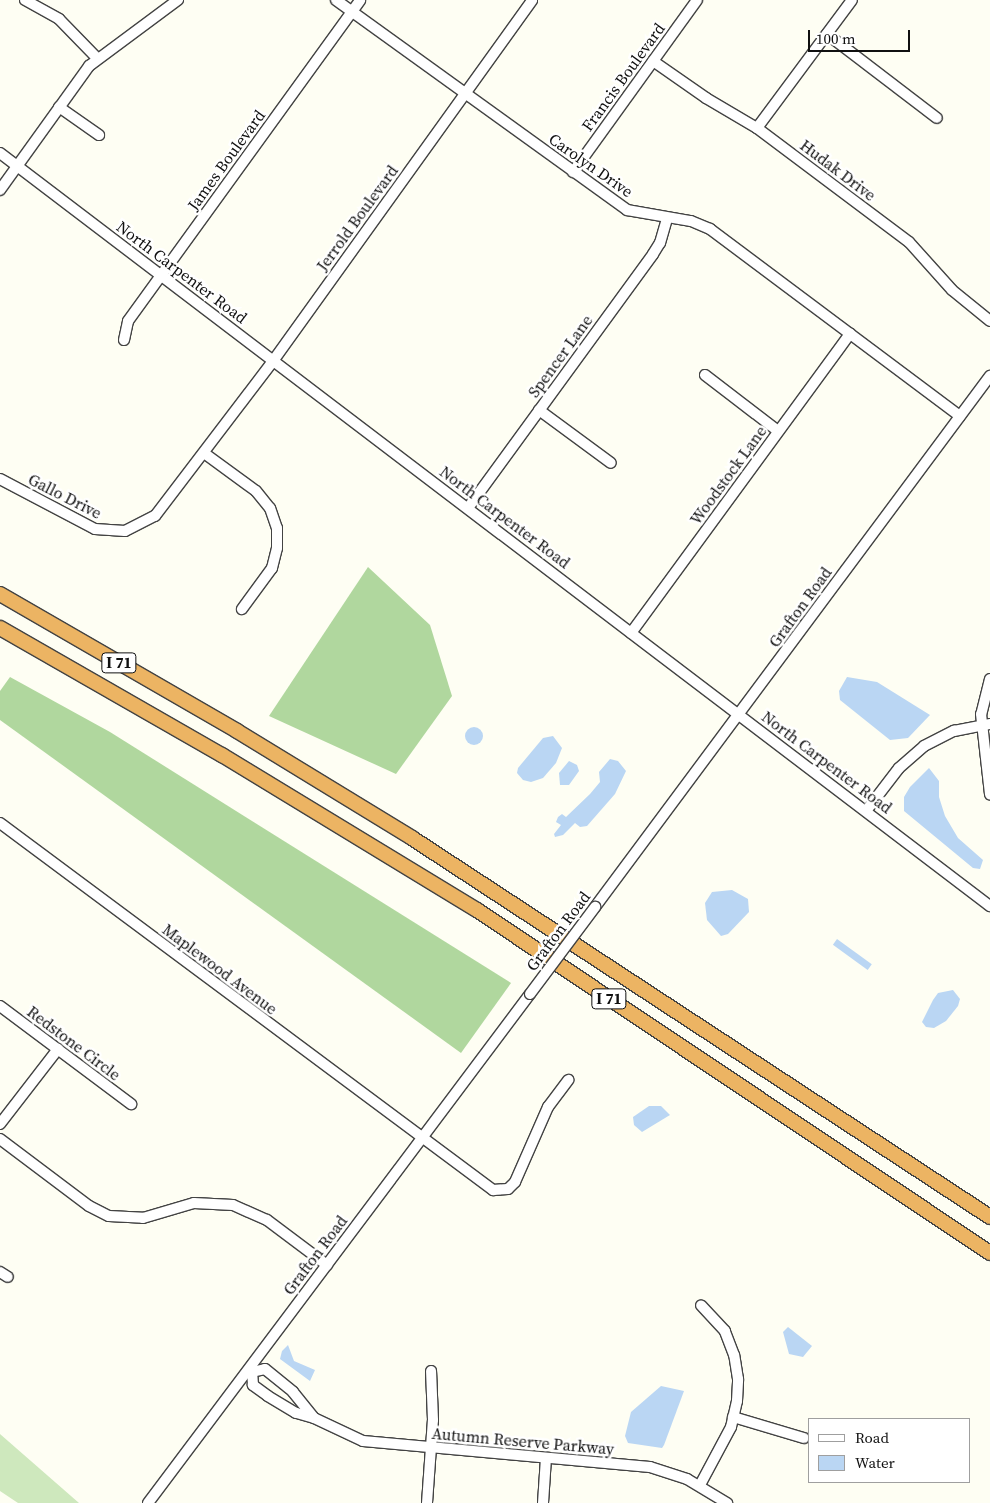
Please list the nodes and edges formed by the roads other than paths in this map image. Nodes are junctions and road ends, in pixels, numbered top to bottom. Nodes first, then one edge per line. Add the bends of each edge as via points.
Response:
1 (25, 0) edge
2 (178, 0) edge
3 (336, 0) edge
4 (360, 0) edge
5 (532, 0) edge
6 (697, 0) edge
7 (852, 0) edge
8 (352, 11) junction
9 (827, 34) junction
10 (97, 58) junction
11 (653, 61) junction
12 (465, 93) junction
13 (59, 107) junction
14 (937, 118) dead end
15 (757, 128) junction
16 (99, 135) dead end
17 (0, 153) edge
18 (17, 166) junction
19 (573, 172) junction
20 (0, 190) edge
21 (667, 218) junction
22 (162, 276) junction
23 (990, 321) edge
24 (850, 334) junction
25 (124, 340) dead end
26 (273, 361) junction
27 (705, 375) dead end
28 (990, 376) edge
29 (539, 410) junction
30 (960, 416) junction
31 (778, 431) junction
32 (204, 453) junction
33 (611, 462) dead end
34 (0, 479) edge
35 (468, 508) junction
36 (0, 594) edge
37 (242, 610) dead end
38 (0, 628) edge
39 (631, 633) junction
40 (990, 679) edge
41 (739, 714) junction
42 (986, 724) edge
43 (990, 794) edge
44 (866, 811) junction
45 (0, 823) edge
46 (990, 906) edge
47 (0, 1006) edge
48 (58, 1049) junction
49 (568, 1080) dead end
50 (131, 1104) dead end
51 (0, 1124) edge
52 (422, 1138) junction
53 (0, 1139) edge
54 (990, 1217) edge
55 (990, 1253) edge
56 (327, 1265) junction
57 (701, 1305) dead end
58 (251, 1370) junction
59 (431, 1371) dead end
60 (314, 1418) junction
61 (733, 1418) junction
62 (804, 1438) dead end
63 (431, 1449) junction
64 (546, 1458) junction
65 (700, 1485) junction
66 (148, 1503) edge
67 (427, 1503) edge
68 (543, 1503) edge
69 (727, 1503) edge

1 - 10 street via 59,19
2 - 10 street
3 - 8 street, Carolyn Drive
4 - 8 street, James Boulevard
5 - 12 street, Jerrold Boulevard
6 - 11 street, Francis Boulevard
7 - 9 street
8 - 12 street, Carolyn Drive
8 - 22 street, James Boulevard
9 - 14 street
9 - 15 street
10 - 13 street
11 - 15 street, Hudak Drive
11 - 19 street, Francis Boulevard
12 - 19 street, Carolyn Drive
12 - 26 street, Jerrold Boulevard
13 - 16 street
13 - 18 street
15 - 23 street, Hudak Drive via 909,242 952,290
17 - 18 street, North Carpenter Road
18 - 20 street
18 - 22 street, North Carpenter Road
19 - 21 street, Carolyn Drive via 627,210
21 - 24 street, Carolyn Drive via 692,221 710,229
21 - 29 street, Spencer Lane via 653,254
22 - 25 street, James Boulevard via 128,321
22 - 26 street, North Carpenter Road
24 - 30 street, Carolyn Drive
24 - 31 street, Woodstock Lane
26 - 32 street, Jerrold Boulevard
26 - 35 street, North Carpenter Road
27 - 31 street
28 - 30 street, Grafton Road
29 - 33 street
29 - 35 street, Spencer Lane
30 - 41 street, Grafton Road
31 - 39 street, Woodstock Lane
32 - 34 street, Gallo Drive via 154,516 137,527 120,532 102,531 82,524
32 - 37 street via 256,491 270,508 277,528 278,548 272,568
35 - 39 street, North Carpenter Road
36 - 54 highway, I 71 via 238,731 412,838
38 - 55 highway, I 71 via 222,755 477,910
39 - 41 street, North Carpenter Road
40 - 42 street via 982,702
41 - 44 street, North Carpenter Road
41 - 52 street, Grafton Road, bridge
42 - 43 street
42 - 44 street via 954,731 924,746 899,768
44 - 46 street, North Carpenter Road
45 - 52 street, Maplewood Avenue
47 - 48 street, Redstone Circle
48 - 50 street, Redstone Circle
48 - 51 street
49 - 52 street, Maplewood Avenue via 550,1104 517,1179 508,1189 490,1188
52 - 56 street, Grafton Road
53 - 56 street via 89,1206 109,1216 143,1218 200,1202 233,1205 267,1220
56 - 58 street, Grafton Road
57 - 61 street via 720,1322 734,1355 738,1379
58 - 60 street, Autumn Reserve Parkway via 265,1369 293,1392
58 - 60 street, Autumn Reserve Parkway via 253,1385 296,1413
58 - 66 street, Grafton Road
59 - 63 street
60 - 63 street, Autumn Reserve Parkway via 363,1441
61 - 62 street
61 - 65 street via 724,1443
63 - 64 street, Autumn Reserve Parkway
63 - 67 street
64 - 65 street, Autumn Reserve Parkway via 650,1467
64 - 68 street
65 - 69 street, Autumn Reserve Parkway

